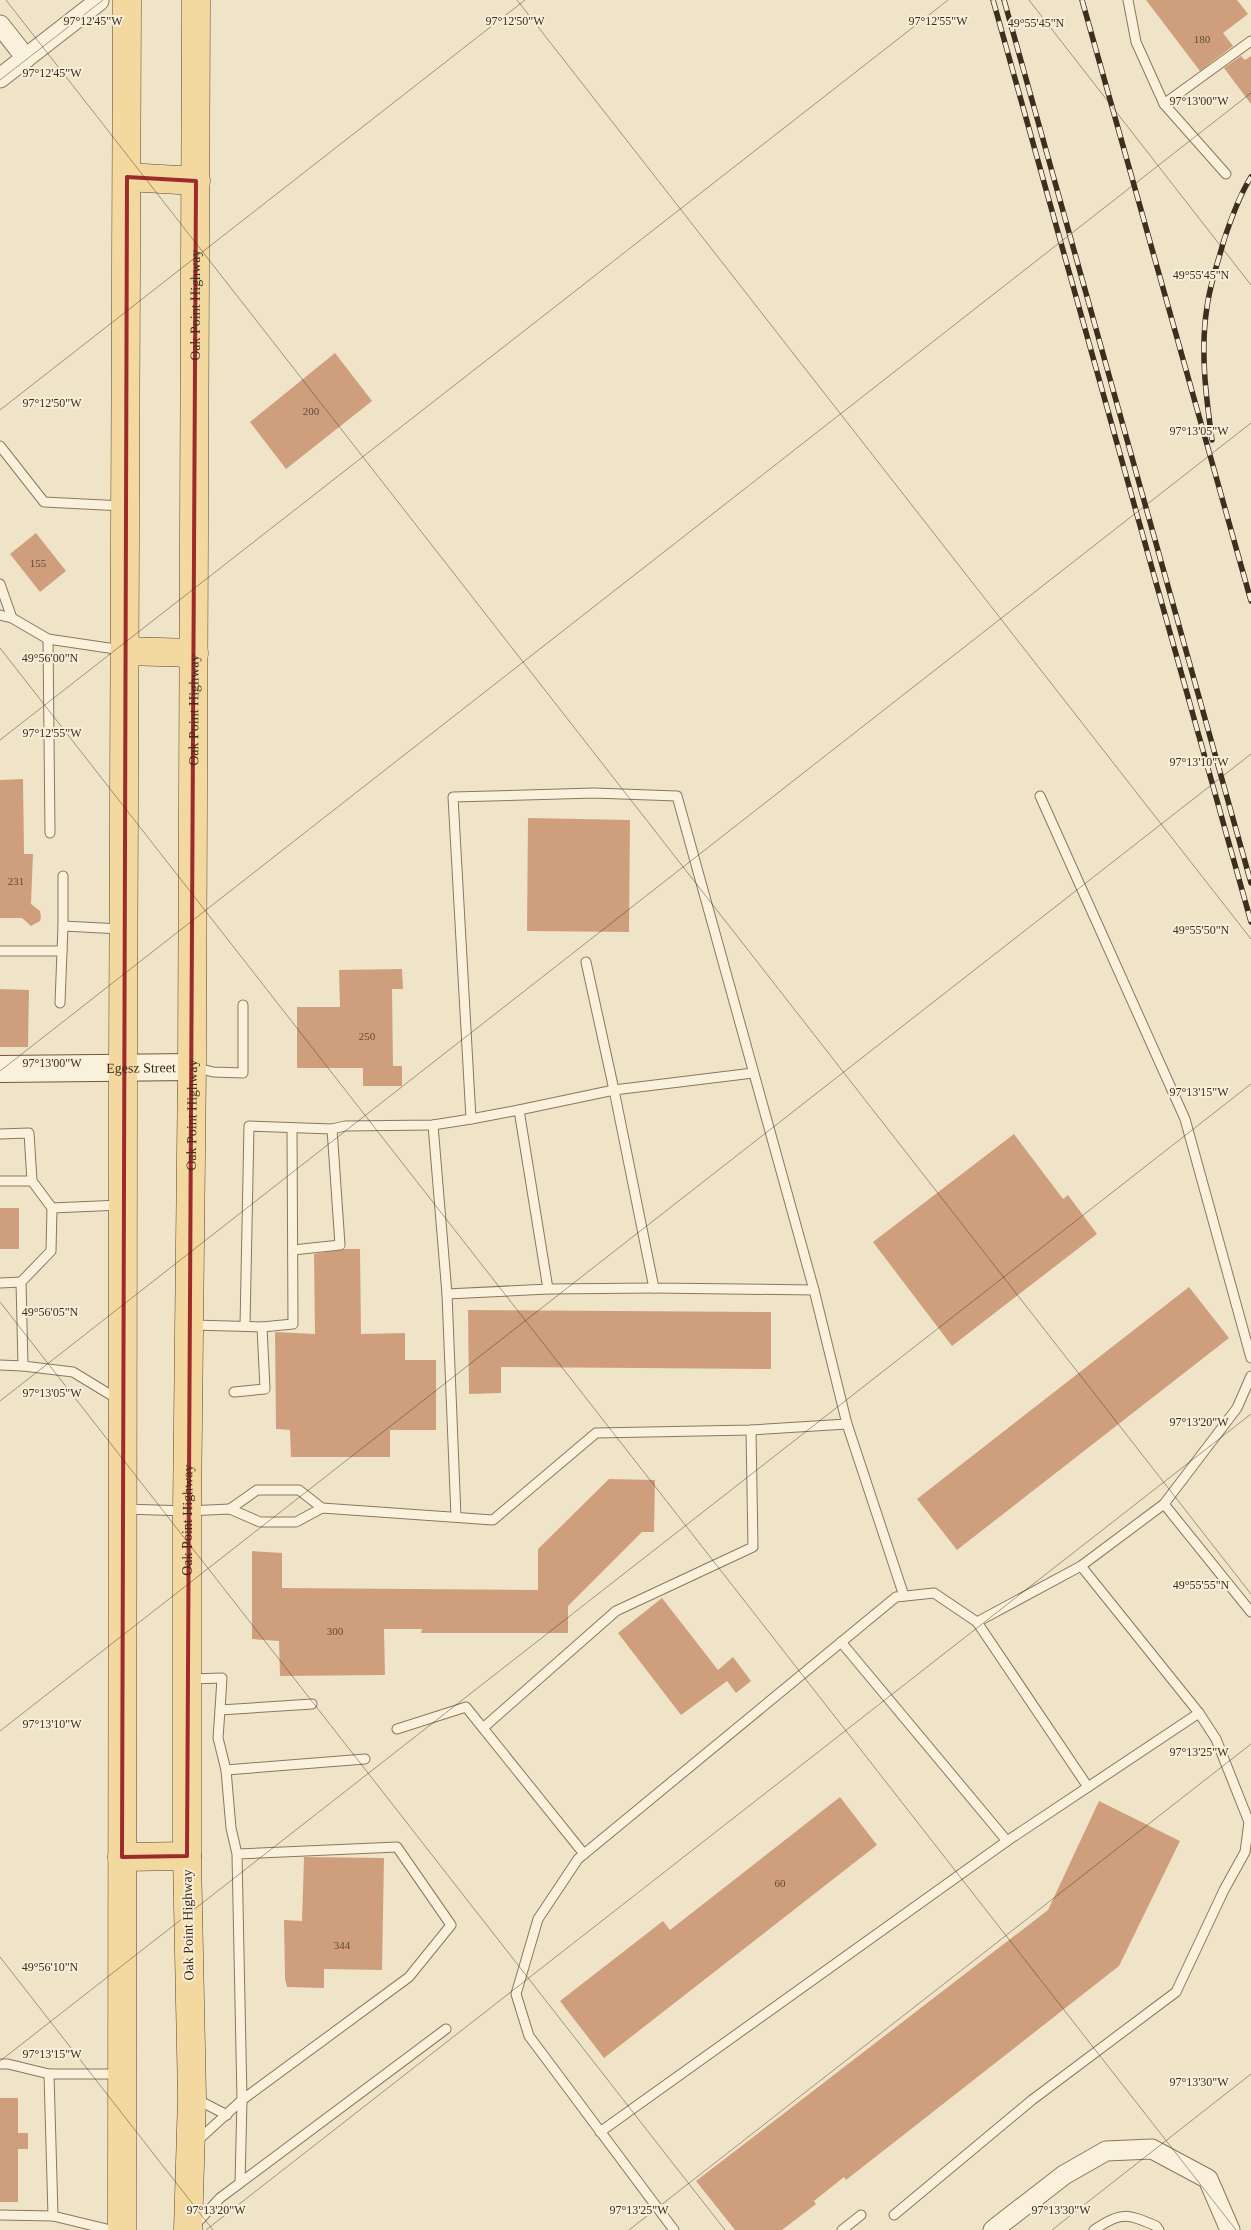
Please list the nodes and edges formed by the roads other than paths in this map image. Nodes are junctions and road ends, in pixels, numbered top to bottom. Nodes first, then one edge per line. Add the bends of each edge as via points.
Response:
1 (127, 0) edge
2 (196, 0) edge
3 (1128, 0) edge
4 (99, 1) edge
5 (0, 25) edge
6 (1251, 42) edge
7 (26, 58) junction
8 (0, 78) edge
9 (1164, 104) junction
10 (1226, 174) dead end
11 (126, 177) junction
12 (196, 181) junction
13 (0, 446) edge
14 (125, 506) junction
15 (0, 584) edge
16 (0, 615) edge
17 (12, 618) junction
18 (48, 639) junction
19 (125, 651) junction
20 (194, 653) junction
21 (1040, 796) dead end
22 (50, 833) dead end
23 (63, 876) dead end
24 (64, 926) junction
25 (124, 930) junction
26 (0, 951) edge
27 (62, 952) junction
28 (586, 962) dead end
29 (60, 1002) dead end
30 (243, 1005) dead end
31 (123, 1067) junction
32 (192, 1067) junction
33 (0, 1070) edge
34 (753, 1073) junction
35 (614, 1090) junction
36 (519, 1110) junction
37 (471, 1119) junction
38 (433, 1125) junction
39 (292, 1128) junction
40 (332, 1129) junction
41 (0, 1134) edge
42 (0, 1181) edge
43 (32, 1181) junction
44 (124, 1205) junction
45 (52, 1208) junction
46 (293, 1250) junction
47 (21, 1282) junction
48 (0, 1283) edge
49 (654, 1288) junction
50 (548, 1289) junction
51 (814, 1290) junction
52 (447, 1294) junction
53 (189, 1325) junction
54 (245, 1326) junction
55 (262, 1327) junction
56 (1251, 1358) edge
57 (0, 1365) edge
58 (23, 1366) junction
59 (1251, 1376) edge
60 (234, 1392) dead end
61 (122, 1401) junction
62 (847, 1424) junction
63 (751, 1430) junction
64 (1164, 1504) junction
65 (322, 1508) junction
66 (122, 1509) junction
67 (230, 1509) junction
68 (186, 1511) junction
69 (456, 1517) junction
70 (1081, 1566) junction
71 (904, 1596) junction
72 (1251, 1612) edge
73 (977, 1622) junction
74 (841, 1642) junction
75 (187, 1679) junction
76 (312, 1704) dead end
77 (220, 1710) junction
78 (1199, 1713) junction
79 (483, 1728) junction
80 (397, 1729) dead end
81 (365, 1759) dead end
82 (226, 1770) junction
83 (1088, 1787) junction
84 (1251, 1839) edge
85 (1007, 1842) junction
86 (1245, 1852) junction
87 (237, 1854) junction
88 (584, 1854) junction
89 (187, 1856) junction
90 (122, 1857) junction
91 (446, 2029) dead end
92 (0, 2064) edge
93 (49, 2074) junction
94 (122, 2074) junction
95 (192, 2097) junction
96 (242, 2100) junction
97 (227, 2115) junction
98 (600, 2132) junction
99 (190, 2147) junction
100 (240, 2183) junction
101 (0, 2215) edge
102 (861, 2215) dead end
103 (894, 2215) dead end
104 (53, 2216) junction
105 (111, 2230) edge
106 (122, 2230) edge
107 (189, 2230) edge
108 (674, 2230) edge
109 (842, 2230) edge
110 (993, 2230) edge
111 (1094, 2230) edge
112 (1159, 2230) edge
113 (1230, 2230) edge

1 - 11 main road
2 - 12 main road, Oak Point Highway
3 - 9 lane via 1136,42
4 - 7 street
5 - 7 street
6 - 9 lane
7 - 8 street
9 - 10 lane
11 - 12 main road
11 - 14 main road
12 - 20 main road, Oak Point Highway
13 - 14 lane via 44,502
14 - 19 main road
15 - 17 lane
16 - 17 lane
17 - 18 lane
18 - 19 lane
18 - 22 lane
19 - 20 main road
19 - 25 main road
20 - 32 main road, Oak Point Highway
21 - 56 lane via 1185,1119
23 - 24 lane
24 - 25 lane
24 - 27 lane
25 - 31 main road
26 - 27 lane
27 - 29 lane
28 - 35 lane
30 - 32 lane via 244,1073 213,1072
31 - 32 street, Egesz Street
31 - 33 street, Egesz Street
31 - 44 main road
32 - 53 main road, Oak Point Highway
34 - 35 lane
34 - 37 lane via 677,796 594,793 453,797
34 - 51 lane
35 - 36 lane
35 - 49 lane
36 - 37 lane
36 - 50 lane
37 - 38 lane
38 - 40 lane
38 - 52 lane
39 - 40 lane
39 - 46 lane
39 - 54 lane via 249,1126
40 - 46 lane via 340,1245
41 - 43 lane via 29,1133
42 - 43 lane
43 - 45 lane
44 - 45 lane
44 - 61 main road
45 - 47 lane via 51,1252
46 - 55 lane via 294,1324
47 - 48 lane
47 - 58 lane
49 - 50 lane
49 - 51 lane
50 - 52 lane
51 - 62 lane
52 - 69 lane
53 - 54 lane
53 - 68 main road, Oak Point Highway
54 - 55 lane
55 - 60 lane via 265,1389
57 - 58 lane
58 - 61 lane via 73,1372
59 - 64 lane via 1237,1408
61 - 66 main road
62 - 63 lane
62 - 71 lane
63 - 69 lane via 596,1432 493,1520
63 - 79 lane via 753,1547 616,1611
64 - 70 lane
64 - 72 lane
65 - 67 lane via 296,1522 260,1522
65 - 67 lane via 299,1490 257,1490
65 - 69 lane
66 - 68 lane
66 - 90 main road
67 - 68 lane
68 - 75 main road, Oak Point Highway
70 - 73 lane
70 - 78 lane
71 - 73 lane via 934,1593
71 - 74 lane via 896,1597
73 - 83 lane
74 - 85 lane
74 - 88 lane
75 - 77 lane via 222,1678
75 - 89 main road, Oak Point Highway
76 - 77 lane
77 - 82 lane via 218,1738
78 - 83 lane
78 - 86 lane via 1216,1740 1249,1822
79 - 80 lane via 466,1707
79 - 88 lane
81 - 82 lane
82 - 87 lane via 231,1828
83 - 85 lane
84 - 86 lane
85 - 98 lane
86 - 103 lane via 1176,1992 1032,2100
87 - 96 lane
87 - 96 lane via 397,1847 451,1925 409,1976
88 - 98 lane via 538,1918 516,1994 529,2036
89 - 90 main road
89 - 95 main road, Oak Point Highway
90 - 94 main road
91 - 100 lane
92 - 93 lane
93 - 94 lane
93 - 104 lane
94 - 106 main road
95 - 97 lane
95 - 99 main road, Oak Point Highway
96 - 97 lane
96 - 100 lane
97 - 99 lane
98 - 108 lane
99 - 107 main road, Oak Point Highway
100 - 107 lane via 220,2198
101 - 104 lane
102 - 109 lane
104 - 105 lane
110 - 113 street via 1064,2175 1106,2151 1152,2150 1208,2179
111 - 112 lane via 1111,2218 1132,2216

